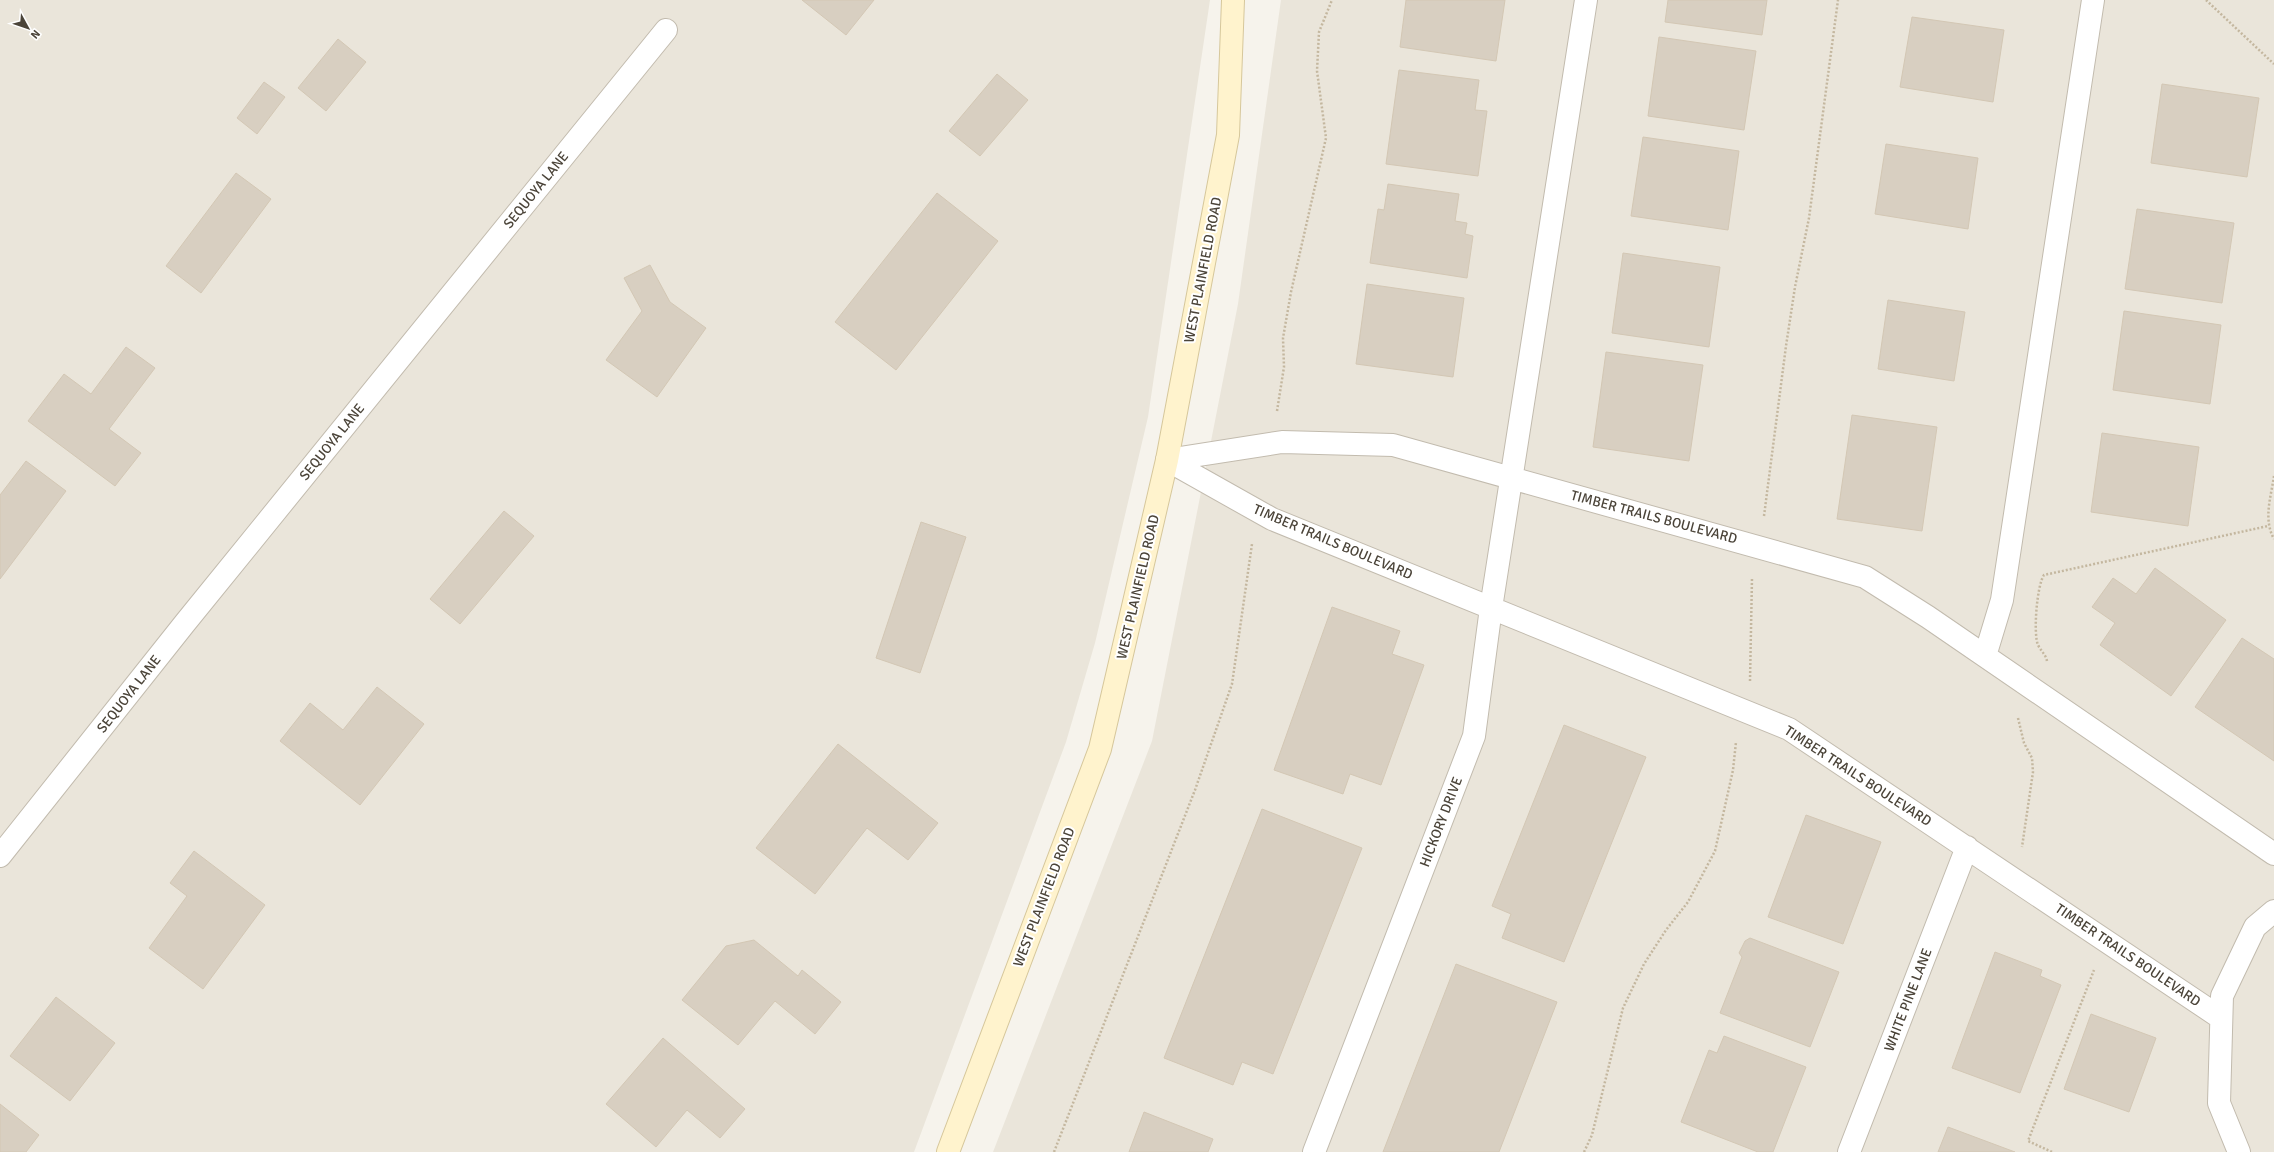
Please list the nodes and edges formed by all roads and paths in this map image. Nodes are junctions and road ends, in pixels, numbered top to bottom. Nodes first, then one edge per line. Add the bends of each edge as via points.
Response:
1 (1234, 0) edge
2 (1332, 0) edge
3 (1586, 0) edge
4 (1838, 0) edge
5 (2093, 0) edge
6 (2206, 0) edge
7 (666, 30) dead end
8 (2274, 64) edge
9 (1269, 445) junction
10 (1167, 460) junction
11 (2274, 476) edge
12 (1511, 478) junction
13 (1257, 511) junction
14 (2268, 526) junction
15 (2274, 539) edge
16 (1758, 546) junction
17 (1491, 608) junction
18 (1985, 656) junction
19 (2042, 666) dead end
20 (1740, 709) junction
21 (2017, 712) dead end
22 (1967, 847) junction
23 (2028, 853) dead end
24 (2274, 854) edge
25 (0, 856) edge
26 (2274, 911) edge
27 (2096, 963) dead end
28 (2221, 1018) junction
29 (948, 1152) edge
30 (1054, 1152) edge
31 (1314, 1152) edge
32 (1584, 1152) edge
33 (1849, 1152) edge
34 (2052, 1152) edge
35 (2239, 1152) edge

1 - 10 main road, WEST PLAINFIELD ROAD via 1228,135
2 - 9 path via 1319,32 1317,71 1326,138 1291,292 1283,338 1284,367
3 - 12 street, HICKORY DRIVE
4 - 16 path via 1809,218 1795,287
5 - 18 street via 2002,600
6 - 8 path
7 - 25 street, SEQUOYA LANE via 185,623
9 - 10 street, TIMBER TRAILS BOULEVARD
9 - 12 street, TIMBER TRAILS BOULEVARD via 1282,442 1393,445
10 - 13 street, TIMBER TRAILS BOULEVARD
10 - 29 main road, WEST PLAINFIELD ROAD via 1100,749
11 - 14 path
12 - 16 street, TIMBER TRAILS BOULEVARD
12 - 17 street, HICKORY DRIVE
13 - 17 street, TIMBER TRAILS BOULEVARD
13 - 30 path via 1232,684 1195,790
14 - 15 path
14 - 19 path via 2044,575 2039,589 2036,635 2038,645 2048,660
16 - 18 street, TIMBER TRAILS BOULEVARD via 1865,577
16 - 20 path via 1752,573 1751,678
17 - 20 street, TIMBER TRAILS BOULEVARD
17 - 31 street, HICKORY DRIVE via 1474,736
18 - 24 street, TIMBER TRAILS BOULEVARD
20 - 22 street, TIMBER TRAILS BOULEVARD via 1789,729
20 - 32 path via 1733,770 1715,851 1688,902 1644,964 1623,1008 1594,1129
21 - 23 path via 2024,743 2032,758 2033,772 2022,848
22 - 28 street, TIMBER TRAILS BOULEVARD
22 - 33 street, WHITE PINE LANE
26 - 28 street via 2256,927 2222,996
27 - 34 path via 2028,1142
28 - 35 street via 2219,1103

